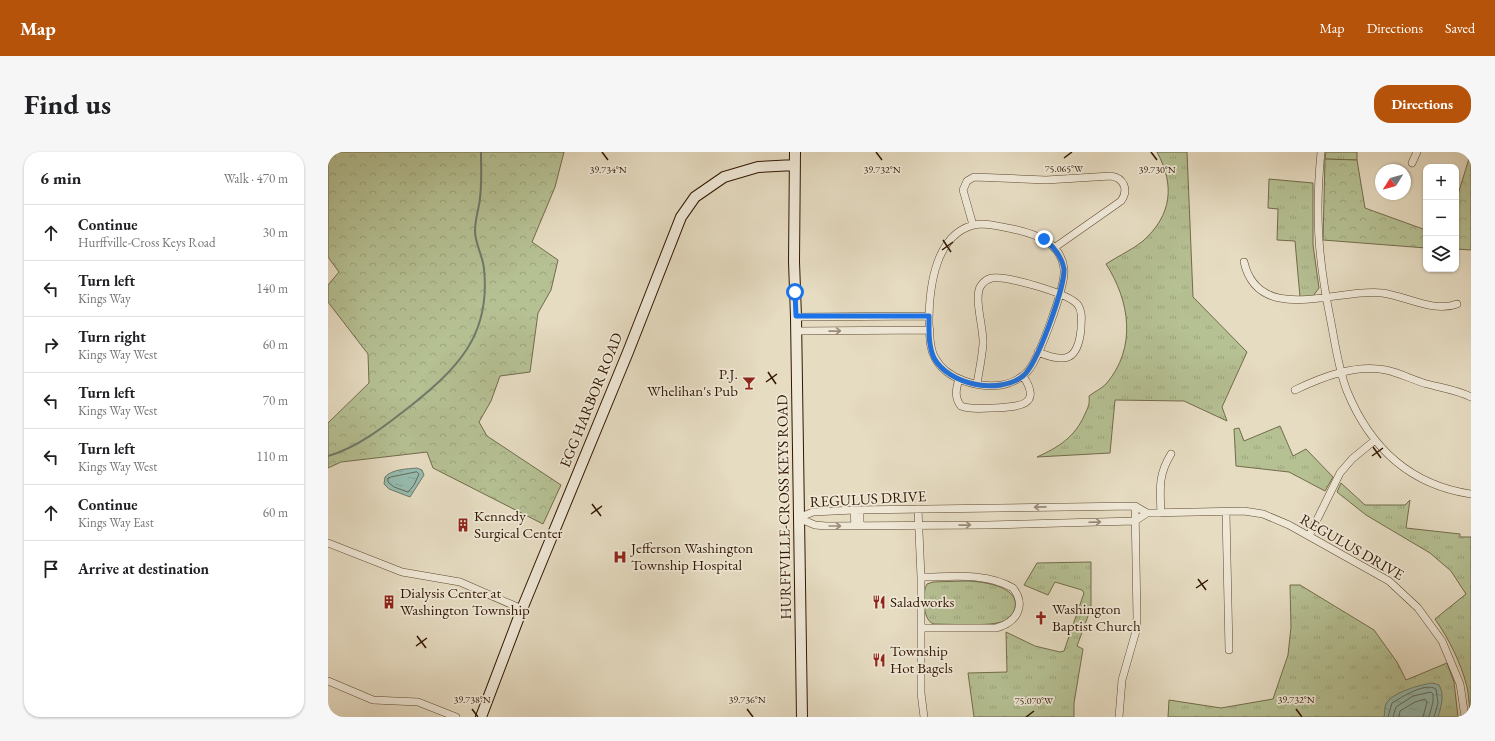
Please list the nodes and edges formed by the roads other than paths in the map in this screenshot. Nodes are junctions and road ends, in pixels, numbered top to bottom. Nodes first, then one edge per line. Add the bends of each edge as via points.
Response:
1 (790, 152) edge
2 (795, 152) edge
3 (1321, 152) edge
4 (1418, 152) edge
5 (1412, 163) dead end
6 (795, 165) junction
7 (763, 167) junction
8 (973, 225) junction
9 (1054, 248) junction
10 (1244, 262) dead end
11 (1060, 294) junction
12 (1326, 298) junction
13 (1457, 304) dead end
14 (796, 316) junction
15 (929, 316) junction
16 (930, 330) junction
17 (796, 332) junction
18 (1038, 352) junction
19 (1342, 373) junction
20 (1023, 376) junction
21 (959, 379) junction
22 (977, 384) junction
23 (1294, 390) dead end
24 (1471, 397) edge
25 (1375, 440) junction
26 (1171, 454) dead end
27 (1471, 494) edge
28 (1135, 506) junction
29 (918, 509) junction
30 (857, 510) junction
31 (1226, 512) junction
32 (1147, 513) junction
33 (1160, 513) junction
34 (798, 518) junction
35 (1136, 521) junction
36 (918, 525) junction
37 (858, 526) junction
38 (1309, 536) junction
39 (328, 543) edge
40 (921, 577) junction
41 (522, 609) junction
42 (921, 628) junction
43 (1229, 650) dead end
44 (328, 681) edge
45 (456, 717) edge
46 (481, 717) edge
47 (802, 717) edge
48 (924, 717) edge
49 (1119, 717) edge
50 (1466, 717) edge

1 - 7 main road via 780,162
2 - 6 main road, HURFFVILLE-CROSS KEYS ROAD
3 - 12 street via 1317,229
4 - 5 street
6 - 7 main road, EGG HARBOR ROAD
6 - 14 main road, HURFFVILLE-CROSS KEYS ROAD
7 - 41 main road, EGG HARBOR ROAD via 733,173 716,181 695,197 681,217
8 - 9 street via 993,224 1033,234
8 - 9 street via 963,190 967,181 974,178 1046,180 1111,176 1120,180 1125,192 1121,201
8 - 15 street via 953,238 939,261 933,279
9 - 11 street via 1064,268
10 - 12 street via 1251,279 1268,294 1298,301
11 - 18 street
11 - 18 street via 1075,301 1082,313 1079,345 1070,356 1061,359
11 - 22 street via 999,279 983,282 978,295 983,344
12 - 13 street via 1373,292 1436,306
12 - 19 street
14 - 15 street
14 - 17 main road, HURFFVILLE-CROSS KEYS ROAD
15 - 16 street
17 -> 16 street
16 - 21 street via 930,345 935,358 944,370
17 - 34 main road, HURFFVILLE-CROSS KEYS ROAD
18 - 20 street via 1031,367
19 - 23 street
19 - 24 street via 1358,368 1396,372 1422,383
19 - 25 street via 1357,411
20 - 21 street via 1030,387 1030,397 1025,404 1015,408 962,406 955,393
20 - 22 street via 1001,385
21 - 22 street
25 - 27 street via 1393,460 1410,473 1437,486
25 - 38 street via 1352,458 1340,473
26 - 33 street via 1160,479
28 -> 29 street, REGULUS DRIVE
28 - 32 street
28 - 35 street
29 - 30 street, REGULUS DRIVE
29 - 36 street
30 - 34 street, REGULUS DRIVE via 813,512
30 - 37 street
31 - 33 street, REGULUS DRIVE
31 - 38 street, REGULUS DRIVE via 1263,514
31 - 43 street
32 - 33 street, REGULUS DRIVE
32 - 35 street
34 -> 37 street, REGULUS DRIVE via 815,525
34 - 47 main road, HURFFVILLE-CROSS KEYS ROAD
36 -> 35 street, REGULUS DRIVE
35 - 49 street via 1137,621 1122,680
36 - 37 street, REGULUS DRIVE
36 - 40 street
38 - 50 street, REGULUS DRIVE via 1389,581 1418,608 1442,641 1450,657 1460,684
39 - 41 street via 402,572 460,582
40 - 42 street
40 - 42 street via 990,579 1013,588 1020,602 1017,615 1012,621 996,628
41 - 46 main road, EGG HARBOR ROAD
42 - 48 street
44 - 45 street via 373,700 418,702

